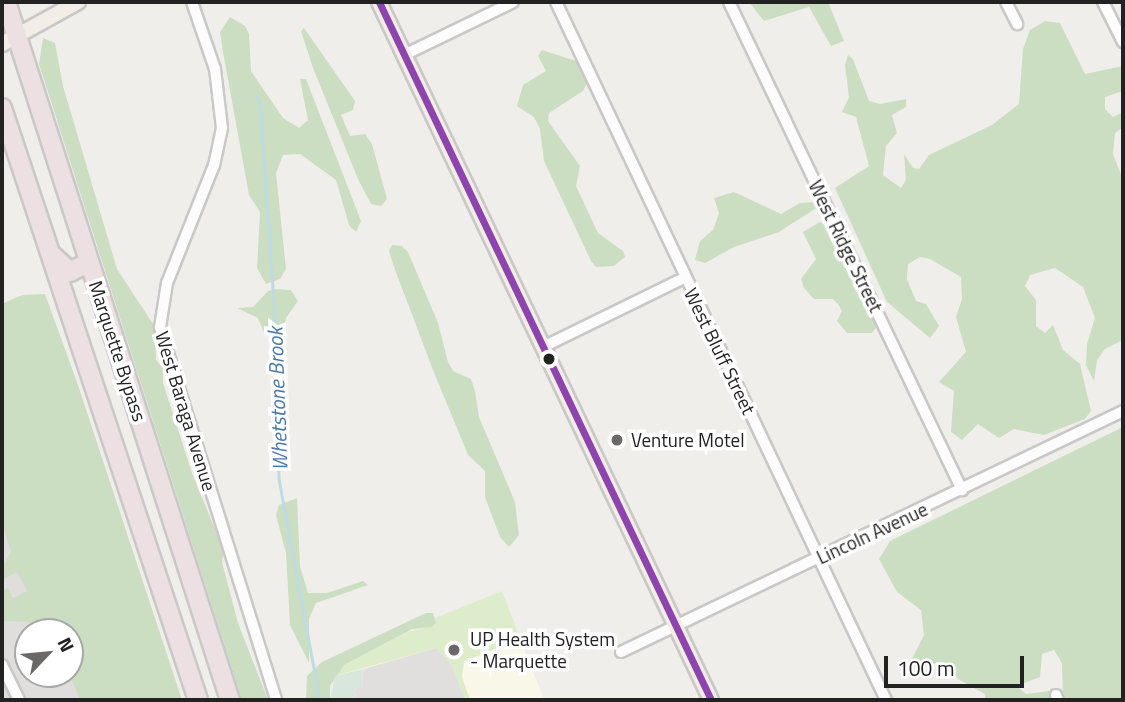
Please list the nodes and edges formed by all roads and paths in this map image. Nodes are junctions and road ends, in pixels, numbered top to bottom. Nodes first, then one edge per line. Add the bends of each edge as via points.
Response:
1 (6, 2) edge
2 (78, 2) edge
3 (192, 2) edge
4 (379, 2) edge
5 (513, 2) edge
6 (556, 2) edge
7 (729, 2) edge
8 (1006, 2) edge
9 (1103, 2) edge
10 (1017, 24) dead end
11 (10, 40) edge
12 (1123, 42) edge
13 (404, 55) junction
14 (2, 108) edge
15 (50, 253) junction
16 (89, 262) junction
17 (684, 278) junction
18 (543, 347) junction
19 (1123, 411) edge
20 (962, 490) junction
21 (819, 558) junction
22 (676, 626) junction
23 (621, 652) dead end
24 (2, 665) edge
25 (19, 700) edge
26 (198, 700) edge
27 (230, 700) edge
28 (276, 700) edge
29 (711, 700) edge
30 (886, 700) edge

1 - 11 highway, Marquette Bypass
2 - 11 main road
3 - 28 street, West Baraga Avenue via 215,69 222,128 214,165 167,283 160,327
4 - 13 main road
5 - 13 street
6 - 17 street, West Bluff Street
7 - 20 street, West Ridge Street
8 - 10 street
9 - 12 street
11 - 16 highway, Marquette Bypass
13 - 18 main road
14 - 15 highway, Marquette Bypass
15 - 16 highway via 70,272
15 - 26 highway, Marquette Bypass
16 - 27 highway, Marquette Bypass
17 - 18 street
17 - 21 street, West Bluff Street
18 - 22 main road
19 - 20 street, Lincoln Avenue
20 - 21 street, Lincoln Avenue
21 - 22 street, Lincoln Avenue
21 - 30 street, West Bluff Street
22 - 23 street, Lincoln Avenue
22 - 29 main road
24 - 25 street

